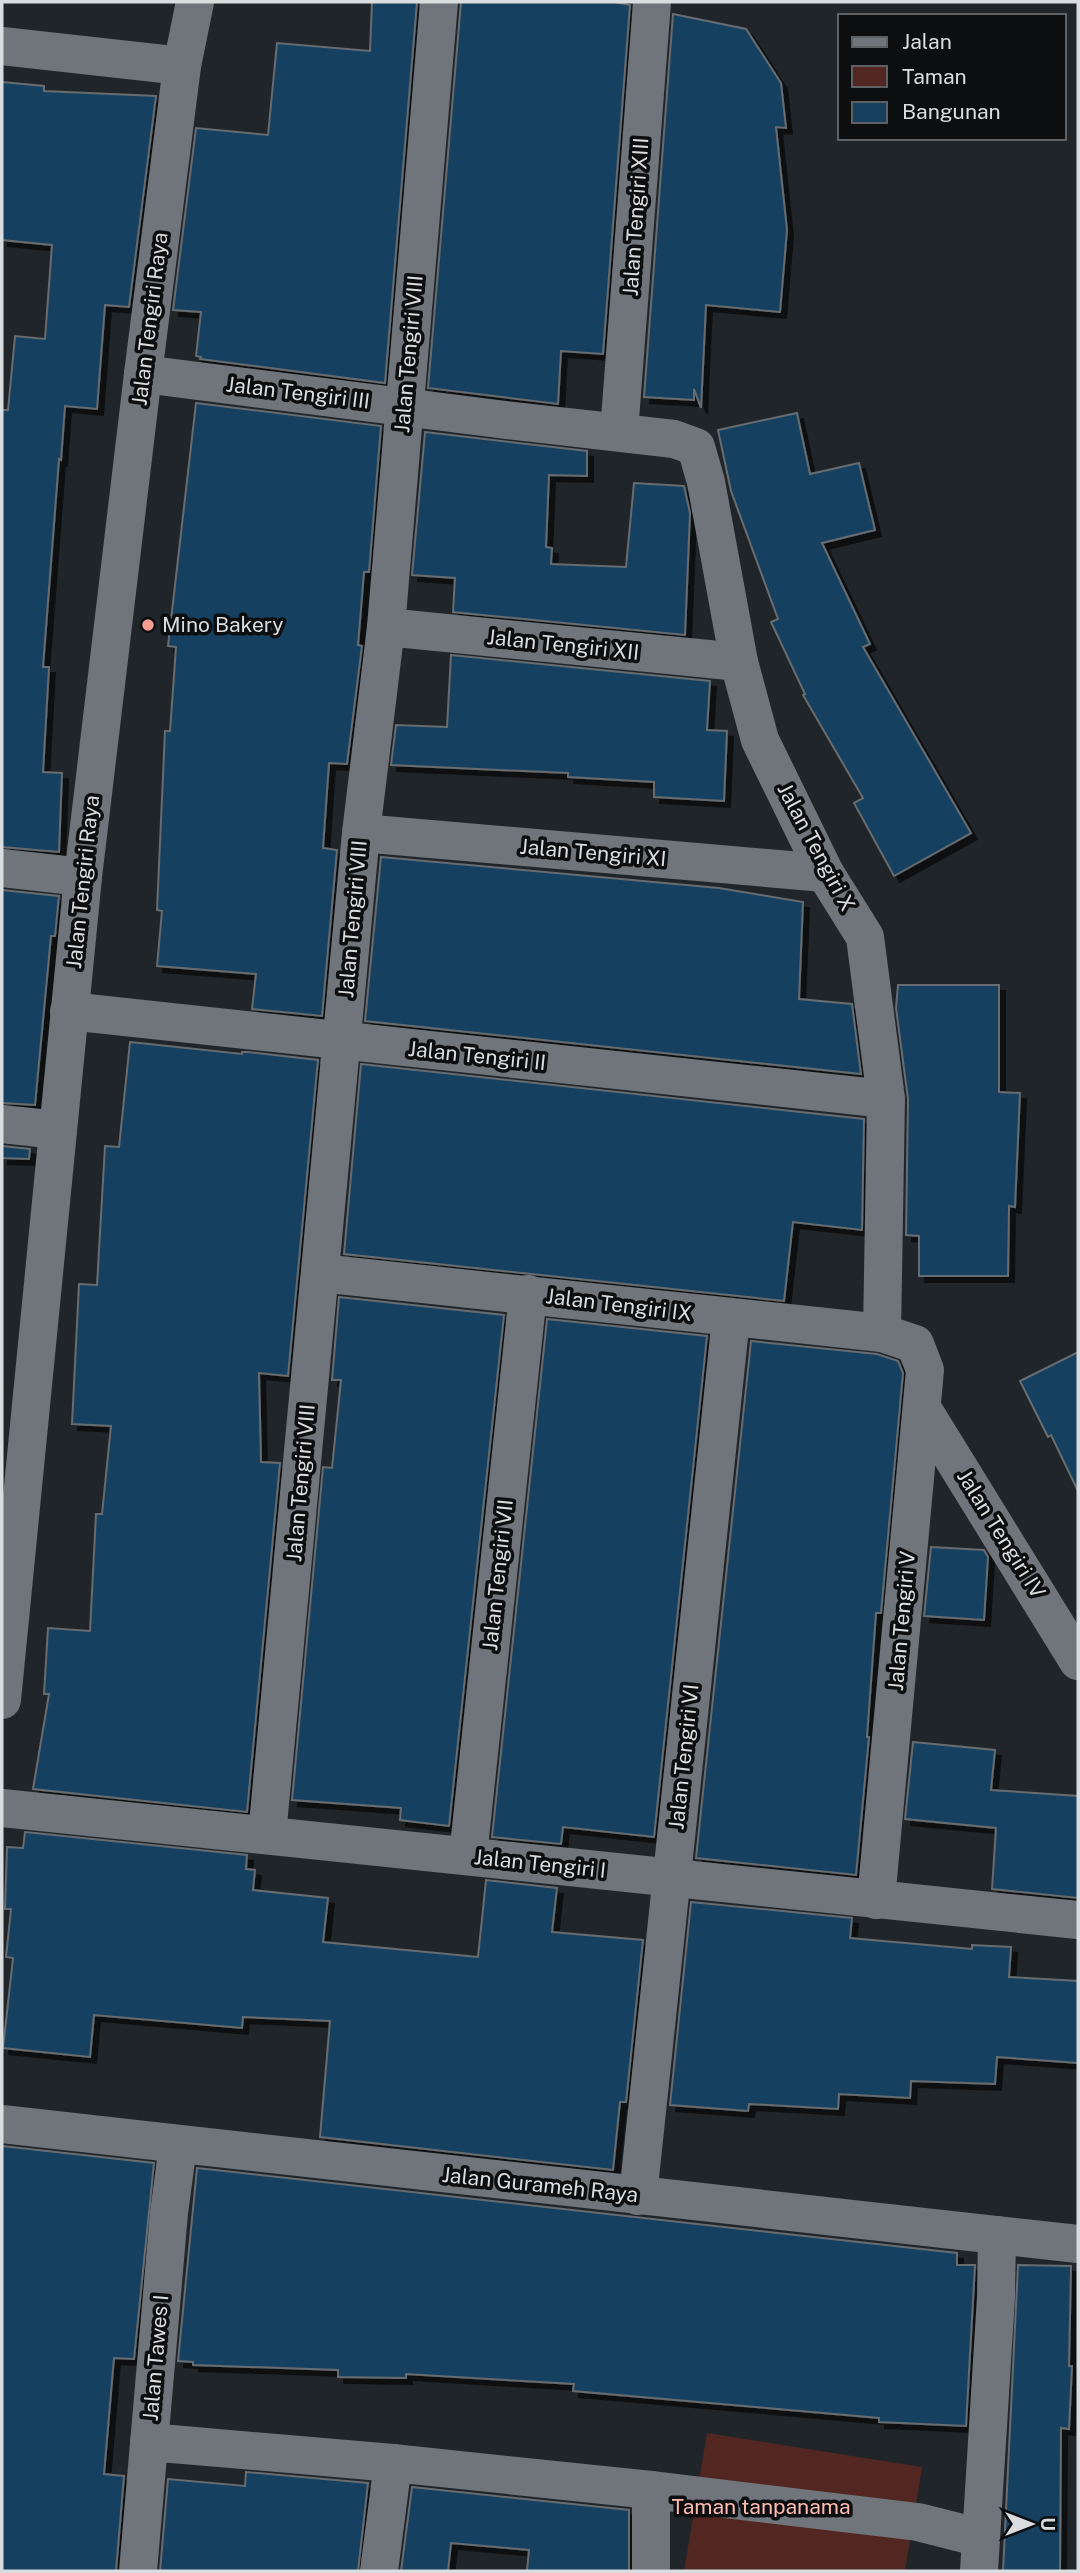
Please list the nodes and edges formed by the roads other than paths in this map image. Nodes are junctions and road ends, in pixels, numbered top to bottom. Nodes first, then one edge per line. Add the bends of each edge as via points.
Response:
1 (195, 2) edge
2 (439, 2) edge
3 (652, 2) edge
4 (2, 46) edge
5 (182, 66) junction
6 (143, 374) junction
7 (405, 407) junction
8 (619, 432) junction
9 (386, 627) junction
10 (740, 662) junction
11 (361, 833) junction
12 (2, 867) edge
13 (825, 873) junction
14 (83, 877) junction
15 (69, 1011) junction
16 (342, 1042) junction
17 (886, 1099) junction
18 (2, 1124) edge
19 (58, 1130) junction
20 (320, 1273) junction
21 (528, 1294) junction
22 (731, 1318) junction
23 (898, 1338) junction
24 (922, 1408) junction
25 (1078, 1661) edge
26 (2, 1700) edge
27 (2, 1808) edge
28 (267, 1835) junction
29 (468, 1856) junction
30 (671, 1879) junction
31 (876, 1900) junction
32 (1078, 1920) edge
33 (2, 2124) edge
34 (178, 2145) junction
35 (638, 2196) junction
36 (997, 2235) junction
37 (1078, 2244) edge
38 (149, 2442) junction
39 (393, 2463) junction
40 (651, 2490) junction
41 (980, 2555) edge
42 (138, 2571) edge
43 (379, 2571) edge
44 (651, 2571) edge

1 - 5 street, Jalan Tengiri Raya
2 - 7 street, Jalan Tengiri VIII
3 - 8 street, Jalan Tengiri XIII
4 - 5 street
5 - 6 street, Jalan Tengiri Raya
6 - 7 street, Jalan Tengiri III
6 - 14 street, Jalan Tengiri Raya
7 - 8 street, Jalan Tengiri III
7 - 9 street, Jalan Tengiri VIII
8 - 10 street, Jalan Tengiri X via 674,439 696,447
9 - 10 street, Jalan Tengiri XII
9 - 11 street, Jalan Tengiri VIII
10 - 13 street, Jalan Tengiri X via 760,740
11 - 13 street, Jalan Tengiri XI
11 - 16 street, Jalan Tengiri VIII
12 - 14 street
13 - 17 street, Jalan Tengiri X via 865,937
14 - 15 street, Jalan Tengiri Raya
15 - 16 street, Jalan Tengiri II
15 - 19 street, Jalan Tengiri Raya
16 - 17 street, Jalan Tengiri II
16 - 20 street, Jalan Tengiri VIII
17 - 23 street, Jalan Tengiri X
18 - 19 street
19 - 26 street, Jalan Tengiri Raya
20 - 21 street, Jalan Tengiri IX
20 - 28 street, Jalan Tengiri VIII
21 - 22 street, Jalan Tengiri IX
21 - 29 street, Jalan Tengiri VII
22 - 23 street, Jalan Tengiri IX
22 - 30 street, Jalan Tengiri VI
23 - 24 street, Jalan Tengiri V via 925,1370
24 - 25 street, Jalan Tengiri IV
24 - 31 street, Jalan Tengiri V
27 - 28 street, Jalan Tengiri I
28 - 29 street, Jalan Tengiri I
29 - 30 street, Jalan Tengiri I
30 - 31 street, Jalan Tengiri I
30 - 35 street, Jalan Tengiri VI
31 - 32 street, Jalan Tengiri I
33 - 34 street, Jalan Gurameh Raya
34 - 35 street, Jalan Gurameh Raya
34 - 38 street, Jalan Tawes I
35 - 36 street, Jalan Gurameh Raya
36 - 37 street, Jalan Gurameh Raya
36 - 41 street
38 - 39 street
38 - 42 street, Jalan Tawes I
39 - 40 street
39 - 43 street
40 - 41 street via 918,2522
40 - 44 street

